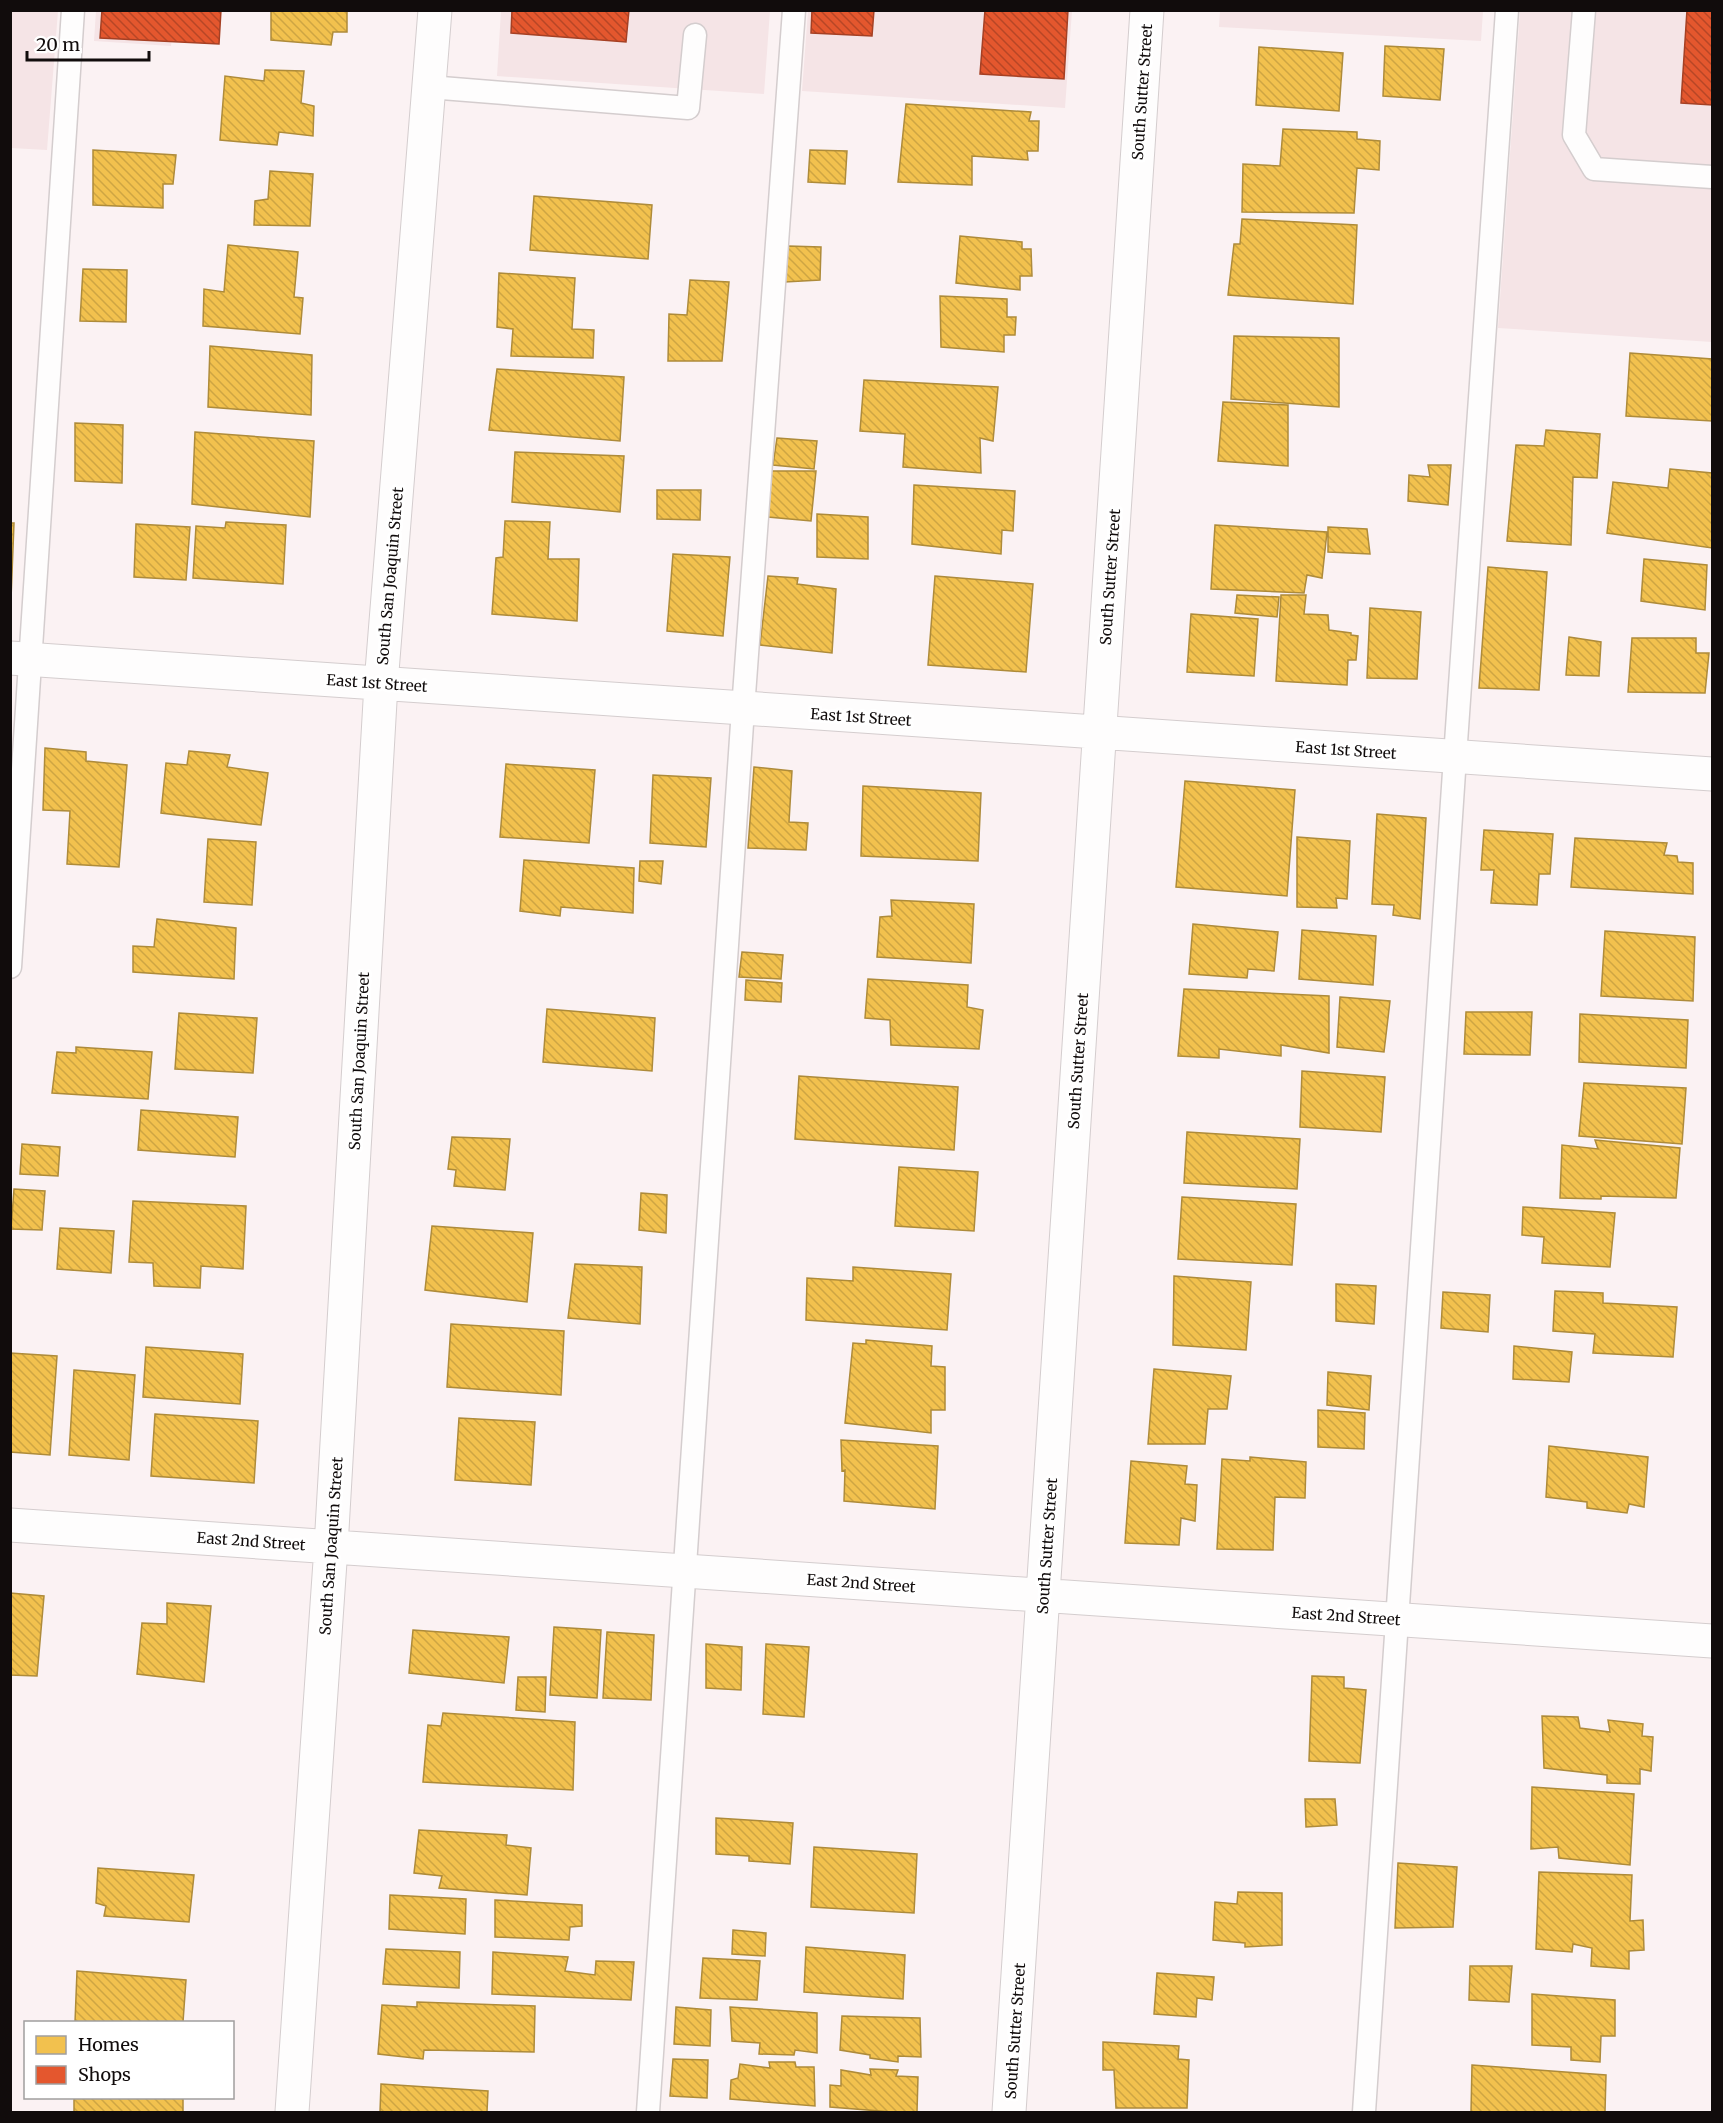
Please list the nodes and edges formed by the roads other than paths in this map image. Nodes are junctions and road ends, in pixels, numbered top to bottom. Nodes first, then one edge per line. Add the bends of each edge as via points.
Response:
1 (73, 10) edge
2 (435, 10) edge
3 (794, 10) edge
4 (1147, 10) edge
5 (1507, 10) edge
6 (1584, 10) edge
7 (695, 35) dead end
8 (429, 87) junction
9 (1713, 177) edge
10 (20, 659) edge
11 (381, 684) junction
12 (743, 709) junction
13 (1099, 733) junction
14 (1455, 757) junction
15 (1713, 774) edge
16 (10, 967) edge
17 (10, 1525) edge
18 (331, 1547) junction
19 (684, 1571) junction
20 (1044, 1596) junction
21 (1398, 1620) junction
22 (1713, 1641) edge
23 (292, 2112) edge
24 (648, 2112) edge
25 (1009, 2112) edge
26 (1364, 2112) edge

1 - 10 lane
2 - 8 street, South San Joaquin Street
3 - 12 lane
4 - 13 street, South Sutter Street
5 - 14 lane
6 - 9 lane via 1574,135 1594,169
7 - 8 lane via 688,108
8 - 11 street, South San Joaquin Street
10 - 11 street, East 1st Street
10 - 16 lane
11 - 12 street, East 1st Street
11 - 18 street, South San Joaquin Street
12 - 13 street, East 1st Street
12 - 19 lane
13 - 14 street, East 1st Street
13 - 20 street, South Sutter Street
14 - 15 street, East 1st Street
14 - 21 lane
17 - 18 street, East 2nd Street
18 - 19 street, East 2nd Street
18 - 23 street, South San Joaquin Street
19 - 20 street, East 2nd Street
19 - 24 lane
20 - 21 street, East 2nd Street
20 - 25 street, South Sutter Street
21 - 22 street, East 2nd Street
21 - 26 lane

